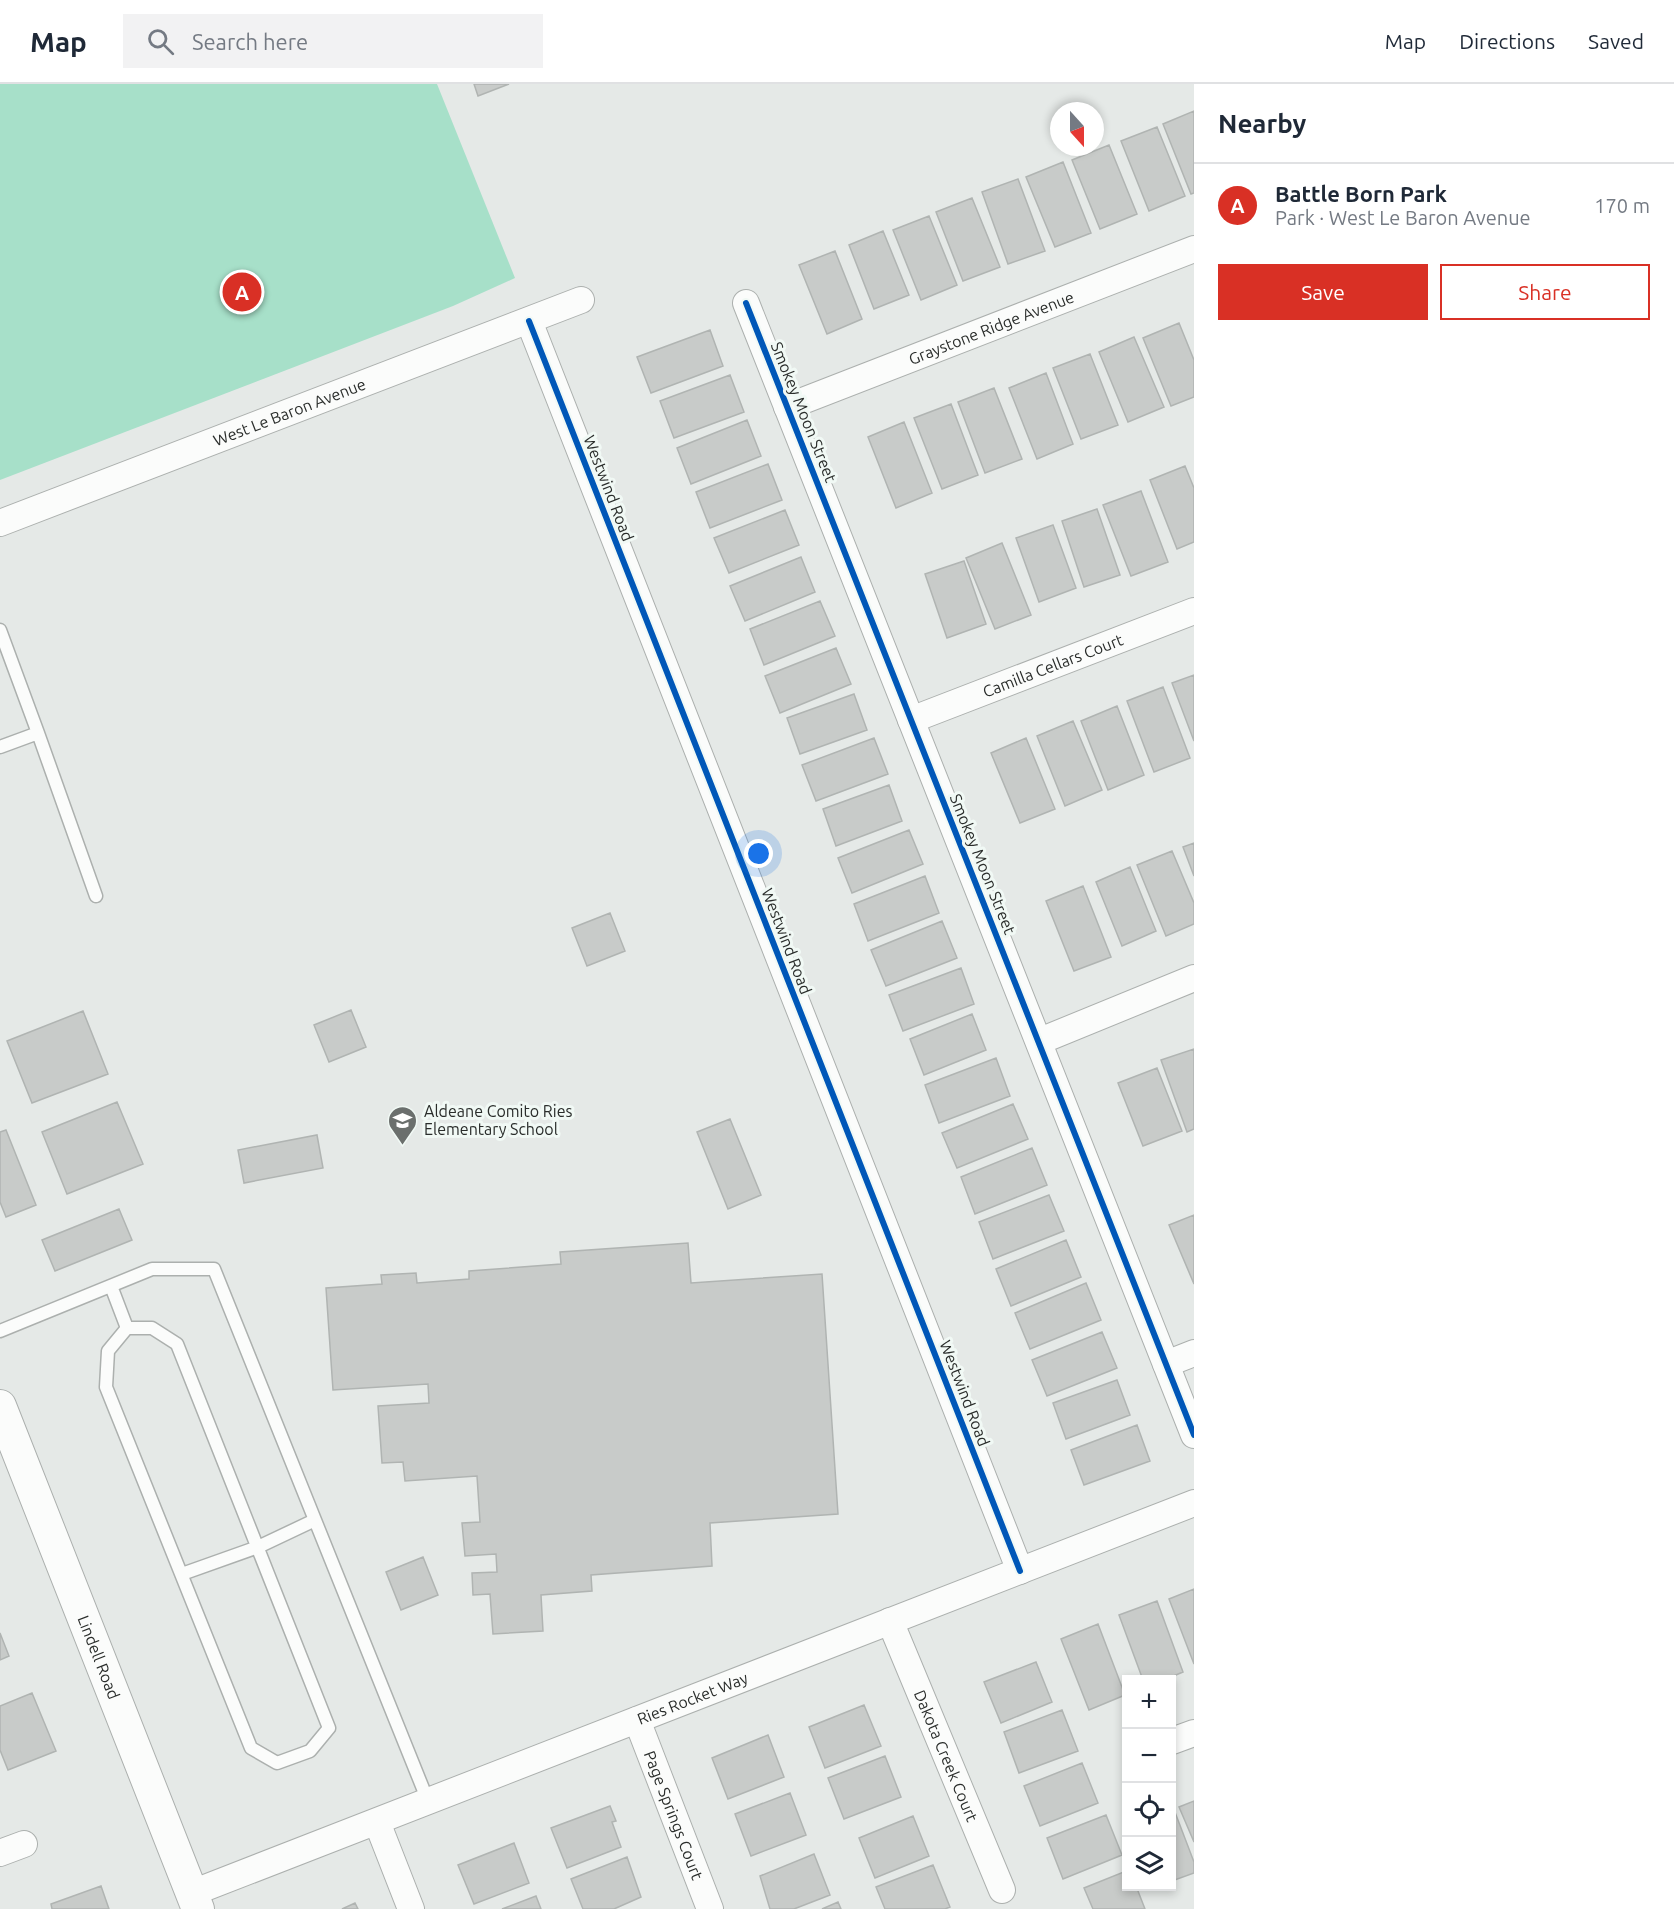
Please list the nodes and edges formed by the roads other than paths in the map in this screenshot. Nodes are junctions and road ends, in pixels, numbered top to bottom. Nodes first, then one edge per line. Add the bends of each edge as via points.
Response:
1 (1194, 249) edge
2 (581, 300) dead end
3 (746, 303) dead end
4 (529, 321) junction
5 (787, 407) junction
6 (0, 523) edge
7 (1194, 611) edge
8 (0, 630) edge
9 (911, 720) junction
10 (39, 733) junction
11 (0, 747) edge
12 (96, 896) dead end
13 (1194, 978) edge
14 (1040, 1041) junction
15 (111, 1286) junction
16 (127, 1328) junction
17 (0, 1331) edge
18 (1194, 1353) edge
19 (1166, 1364) junction
20 (0, 1406) edge
21 (1194, 1435) edge
22 (1194, 1503) edge
23 (315, 1520) junction
24 (258, 1547) junction
25 (1020, 1571) junction
26 (182, 1574) junction
27 (890, 1621) junction
28 (637, 1720) junction
29 (1194, 1733) edge
30 (1176, 1740) edge
31 (428, 1801) junction
32 (376, 1822) junction
33 (24, 1844) dead end
34 (0, 1853) edge
35 (1002, 1890) dead end
36 (195, 1901) edge
37 (411, 1909) edge
38 (710, 1909) edge

1 - 5 street, Graystone Ridge Avenue
2 - 4 street, West Le Baron Avenue
3 - 5 street, Smokey Moon Street
4 - 6 street, West Le Baron Avenue
4 - 25 street, Westwind Road
5 - 9 street, Smokey Moon Street
7 - 9 street, Camilla Cellars Court
8 - 10 lane
9 - 14 street, Smokey Moon Street
10 - 11 lane
10 - 12 lane
13 - 14 street
14 - 19 street, Smokey Moon Street
15 - 16 lane
15 - 17 lane
15 - 23 lane via 152,1269 214,1269
16 - 24 lane via 152,1328 177,1344
16 - 26 lane via 108,1351 106,1387
18 - 19 street
19 - 21 street, Smokey Moon Street
20 - 36 street, Lindell Road
22 - 25 street, Ries Rocket Way
23 - 24 lane
23 - 31 lane
24 - 26 lane
24 - 26 lane via 329,1728 310,1751 277,1763 251,1748
25 - 27 street, Ries Rocket Way
27 - 28 street, Ries Rocket Way
27 - 35 street, Dakota Creek Court
28 - 31 street, Ries Rocket Way
28 - 38 street, Page Springs Court
29 - 30 street
31 - 32 street, Ries Rocket Way
32 - 36 street, Ries Rocket Way
32 - 37 street
33 - 34 street

